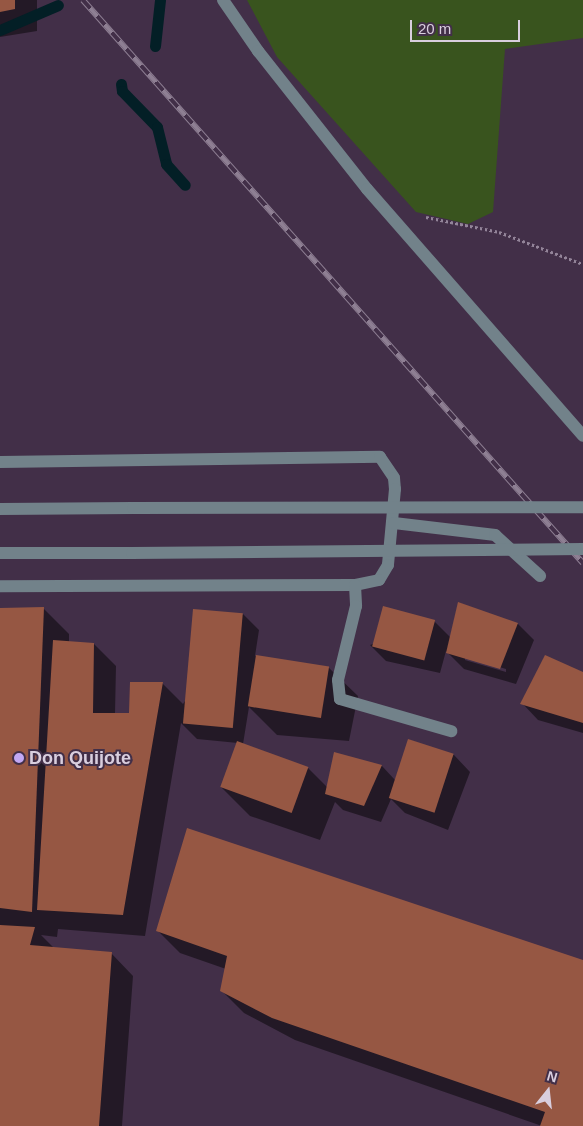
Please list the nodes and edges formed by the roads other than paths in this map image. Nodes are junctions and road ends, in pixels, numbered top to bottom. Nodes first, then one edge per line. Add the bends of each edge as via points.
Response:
1 (223, 0) edge
2 (583, 436) edge
3 (0, 462) edge
4 (583, 507) edge
5 (0, 509) edge
6 (394, 523) junction
7 (583, 549) edge
8 (0, 553) edge
9 (540, 576) dead end
10 (355, 585) junction
11 (0, 586) edge
12 (451, 731) dead end

1 - 2 street via 258,51 394,222
3 - 6 street via 380,457 394,478
4 - 5 street, bridge
6 - 9 street via 495,535
6 - 10 street via 385,573 379,580
7 - 8 street, bridge
10 - 11 street
10 - 12 street via 356,606 338,680 340,699

